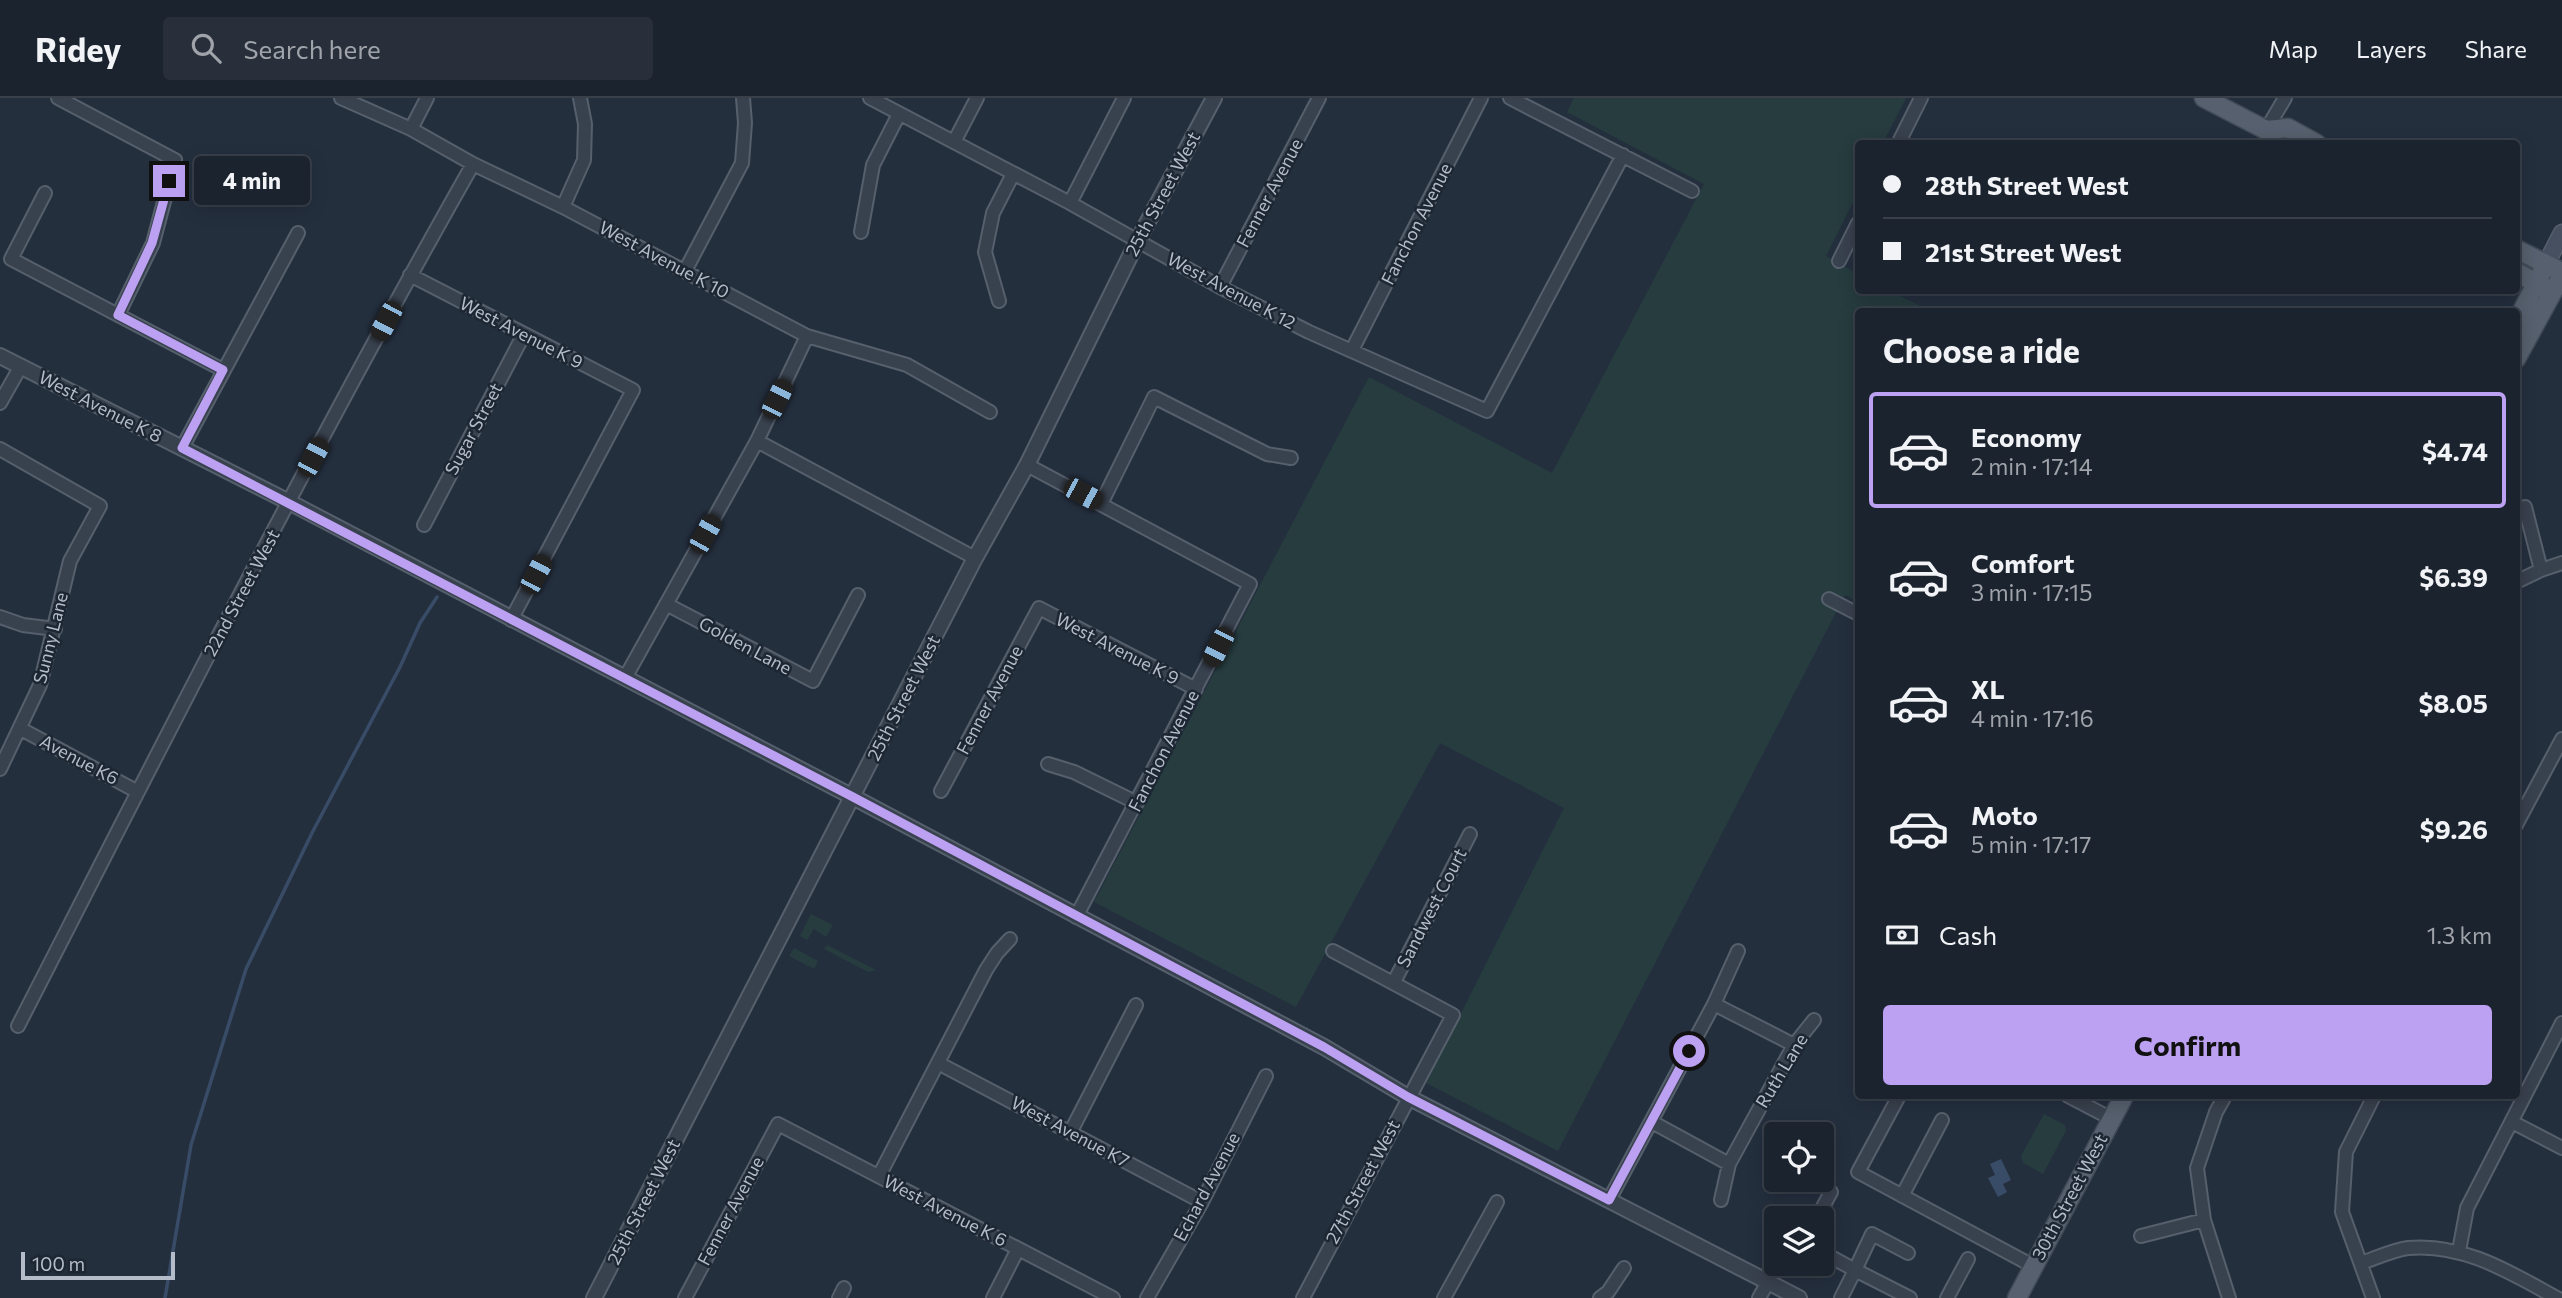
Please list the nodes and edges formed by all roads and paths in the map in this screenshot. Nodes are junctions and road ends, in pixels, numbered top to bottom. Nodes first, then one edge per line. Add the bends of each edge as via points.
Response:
1 (58, 98) edge
2 (341, 98) edge
3 (427, 98) edge
4 (580, 98) edge
5 (743, 98) edge
6 (870, 98) edge
7 (977, 98) edge
8 (1124, 98) edge
9 (1214, 98) edge
10 (1320, 98) edge
11 (1481, 98) edge
12 (1510, 98) edge
13 (1921, 98) edge
14 (2204, 98) edge
15 (2285, 98) edge
16 (900, 114) junction
17 (411, 129) junction
18 (2271, 137) edge
19 (1900, 140) edge
20 (2310, 140) edge
21 (954, 142) junction
22 (1623, 155) junction
23 (473, 164) junction
24 (1013, 174) junction
25 (1692, 191) dead end
26 (45, 193) dead end
27 (1070, 203) junction
28 (563, 206) junction
29 (1855, 229) edge
30 (861, 232) dead end
31 (298, 233) dead end
32 (2562, 233) edge
33 (1137, 242) junction
34 (2520, 251) edge
35 (1839, 261) dead end
36 (685, 271) junction
37 (2557, 271) edge
38 (2520, 274) edge
39 (410, 275) junction
40 (2536, 282) junction
41 (1220, 287) junction
42 (2558, 293) edge
43 (999, 301) dead end
44 (118, 315) junction
45 (2520, 315) edge
46 (524, 334) junction
47 (807, 336) junction
48 (1352, 350) junction
49 (2520, 353) edge
50 (0, 356) edge
51 (21, 366) junction
52 (223, 370) junction
53 (0, 403) edge
54 (990, 412) dead end
55 (757, 441) junction
56 (182, 448) junction
57 (0, 449) edge
58 (1291, 458) dead end
59 (1027, 465) junction
60 (289, 502) junction
61 (1101, 504) junction
62 (2525, 507) dead end
63 (424, 524) dead end
64 (975, 558) junction
65 (2562, 564) edge
66 (2541, 570) junction
67 (2520, 580) edge
68 (858, 595) dead end
69 (1829, 598) dead end
70 (666, 604) junction
71 (1039, 608) joint
72 (1855, 612) edge
73 (0, 617) edge
74 (511, 620) junction
75 (55, 629) junction
76 (625, 678) junction
77 (1196, 689) junction
78 (21, 729) junction
79 (2562, 739) edge
80 (1048, 764) dead end
81 (0, 769) edge
82 (941, 791) dead end
83 (138, 792) junction
84 (853, 797) junction
85 (1137, 803) junction
86 (2520, 818) edge
87 (1470, 834) dead end
88 (1076, 917) junction
89 (1010, 939) dead end
90 (1333, 951) dead end
91 (1738, 951) dead end
92 (1394, 982) junction
93 (1714, 1004) junction
94 (1136, 1005) dead end
95 (1814, 1020) dead end
96 (2562, 1023) edge
97 (18, 1026) dead end
98 (1794, 1045) junction
99 (938, 1063) junction
100 (1266, 1076) dead end
101 (1408, 1097) junction
102 (1897, 1099) edge
103 (2074, 1099) edge
104 (2122, 1099) edge
105 (2223, 1099) edge
106 (2369, 1099) edge
107 (2112, 1119) junction
108 (1942, 1120) dead end
109 (1652, 1122) junction
110 (2512, 1122) junction
111 (778, 1124) joint
112 (1070, 1133) junction
113 (2562, 1148) edge
114 (1729, 1164) junction
115 (879, 1176) junction
116 (1831, 1192) dead end
117 (1902, 1196) junction
118 (1609, 1200) junction
119 (1721, 1200) dead end
120 (1202, 1202) junction
121 (1497, 1202) dead end
122 (1823, 1206) edge
123 (2204, 1220) junction
124 (2141, 1236) dead end
125 (1018, 1249) junction
126 (2459, 1251) junction
127 (1908, 1252) dead end
128 (1968, 1258) dead end
129 (1834, 1259) edge
130 (2361, 1263) junction
131 (2033, 1266) junction
132 (1624, 1268) dead end
133 (1855, 1270) junction
134 (1768, 1282) junction
135 (594, 1298) edge
136 (685, 1298) edge
137 (993, 1298) edge
138 (1113, 1298) edge
139 (1147, 1298) edge
140 (1303, 1298) edge
141 (1444, 1298) edge
142 (1600, 1298) edge
143 (1759, 1298) edge
144 (1799, 1298) edge
145 (1841, 1298) edge
146 (1910, 1298) edge
147 (1948, 1298) edge
148 (2017, 1298) edge
149 (2229, 1298) edge
150 (2373, 1298) edge
151 (2557, 1298) edge

1 - 44 street via 175,160 152,243
2 - 17 street, West Avenue K 10
3 - 17 street
4 - 28 street via 584,160
5 - 36 street via 742,163
6 - 16 street, West Avenue K 12
7 - 21 street
8 - 27 street
9 - 33 street, 25th Street West
10 - 41 street, Fenner Avenue
11 - 48 street, Fanchon Avenue
12 - 22 street
13 - 19 street
14 - 18 main road
15 - 18 street
16 - 21 street, West Avenue K 12
16 - 30 street via 873,166
17 - 23 street, West Avenue K 10
18 - 20 main road via 2288,128
21 - 24 street, West Avenue K 12
22 - 25 street
22 - 48 street, West Avenue K 12 via 1488,411
23 - 28 street, West Avenue K 10
23 - 39 street, 22nd Street West
24 - 27 street, West Avenue K 12
24 - 43 street via 993,213 985,252
26 - 44 street via 11,259
27 - 33 street, West Avenue K 12
28 - 36 street, West Avenue K 10
29 - 35 street
31 - 52 street
32 - 37 main road
33 - 41 street, West Avenue K 12
33 - 59 street, 25th Street West
34 - 37 main road
36 - 47 street, West Avenue K 10
37 - 40 main road
37 - 42 main road
38 - 40 main road
39 - 46 street, West Avenue K 9
39 - 60 street, 22nd Street West
40 - 42 main road
40 - 45 main road
41 - 48 street, West Avenue K 12
42 - 49 main road
44 - 52 street
46 - 63 street, Sugar Street
46 - 74 street, West Avenue K 9 via 633,390
47 - 54 street, West Avenue K 10 via 907,365
47 - 55 street
50 - 51 street, West Avenue K 8
51 - 53 street
51 - 56 street, West Avenue K 8
52 - 56 street
55 - 64 street
55 - 70 street
56 - 60 street, West Avenue K 8
57 - 75 street, Sunny Lane via 100,506 70,561
58 - 61 street via 1267,454 1154,397
59 - 61 street
59 - 64 street, 25th Street West
60 - 74 street, West Avenue K 8
60 - 83 street, 22nd Street West
61 - 77 street, Fanchon Avenue via 1250,584
62 - 66 street
64 - 84 street, 25th Street West
65 - 66 street
66 - 67 street
68 - 70 street, Golden Lane via 813,681
69 - 72 street
70 - 76 street
71 - 77 street, West Avenue K 9
71 - 82 street, Fenner Avenue
73 - 75 street
74 - 76 street, West Avenue K 8
75 - 78 street, Sunny Lane via 40,685
76 - 84 street, West Avenue K 8
77 - 85 street, Fanchon Avenue
78 - 81 street, Sunny Lane
78 - 83 street, Avenue K6
79 - 86 street
80 - 85 street
83 - 97 street, 22nd Street West
84 - 88 street, West Avenue K 8
84 - 135 street, 25th Street West
85 - 88 street, Fanchon Avenue
87 - 92 street, Sandwest Court
88 - 101 street, West Avenue K 8 via 1324,1047
89 - 99 street via 986,970
90 - 92 street
91 - 93 street
92 - 101 street, 27th Street West via 1453,1015
93 - 98 street
93 - 109 street
94 - 112 street
95 - 98 street, Ruth Lane
96 - 110 street
98 - 114 street, Ruth Lane
99 - 112 street, West Avenue K7
99 - 115 street
100 - 120 street, Echard Avenue
101 - 118 street, West Avenue K 8
101 - 140 street, 27th Street West
102 - 117 street via 1858,1172
103 - 107 street
104 - 107 main road, 30th Street West
105 - 123 street via 2196,1168
106 - 130 street via 2346,1153 2343,1212
107 - 131 main road, 30th Street West
108 - 117 street
109 - 114 street
109 - 118 street
110 - 113 street
110 - 126 street via 2468,1208
111 - 115 street, West Avenue K 6
111 - 136 street, Fenner Avenue
112 - 120 street, West Avenue K7
114 - 119 street, Ruth Lane
115 - 125 street, West Avenue K 6
116 - 122 street
117 - 131 street
118 - 134 street, West Avenue K 8
120 - 139 street, Echard Avenue
121 - 141 street
123 - 124 street
123 - 149 street
125 - 137 street
125 - 138 street, West Avenue K 6
126 - 130 street via 2407,1248
126 - 151 street
127 - 133 street via 1872,1234
128 - 147 street
129 - 133 street
130 - 150 street
131 - 148 main road, 30th Street West
132 - 142 street
133 - 145 street
133 - 146 street
134 - 143 street
134 - 144 street, West Avenue K 8

